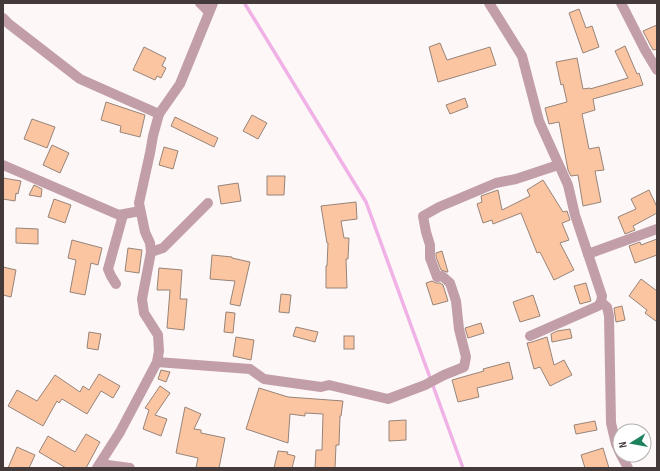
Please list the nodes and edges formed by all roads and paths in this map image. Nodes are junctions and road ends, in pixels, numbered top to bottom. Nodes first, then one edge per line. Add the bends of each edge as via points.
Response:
1 (200, 3) edge
2 (489, 3) edge
3 (621, 3) edge
4 (211, 8) edge
5 (3, 18) edge
6 (657, 70) edge
7 (159, 114) junction
8 (3, 165) edge
9 (558, 165) junction
10 (208, 203) dead end
11 (140, 211) junction
12 (123, 215) junction
13 (657, 229) edge
14 (151, 252) junction
15 (588, 254) junction
16 (116, 284) dead end
17 (601, 302) junction
18 (530, 336) dead end
19 (157, 362) junction
20 (612, 427) edge
21 (99, 466) edge
22 (130, 468) edge

1 - 4 street
2 - 9 street via 522,56 539,121
3 - 6 street
4 - 7 street via 180,84
5 - 7 street via 80,79
7 - 11 street via 140,196
8 - 12 street
9 - 15 street via 568,185
9 - 19 street via 496,183 423,216 430,245 430,258 437,277 442,276 450,283 456,301 459,329 466,356 464,367 388,399 328,385 320,387 264,379 250,369
10 - 14 street via 163,248
11 - 12 street
11 - 14 street
12 - 16 street via 108,269
13 - 15 street
14 - 19 street via 142,299 144,313 158,335
15 - 17 street via 602,296
17 - 18 street via 598,306
17 - 20 street via 607,307 610,316
19 - 21 street
21 - 22 street

